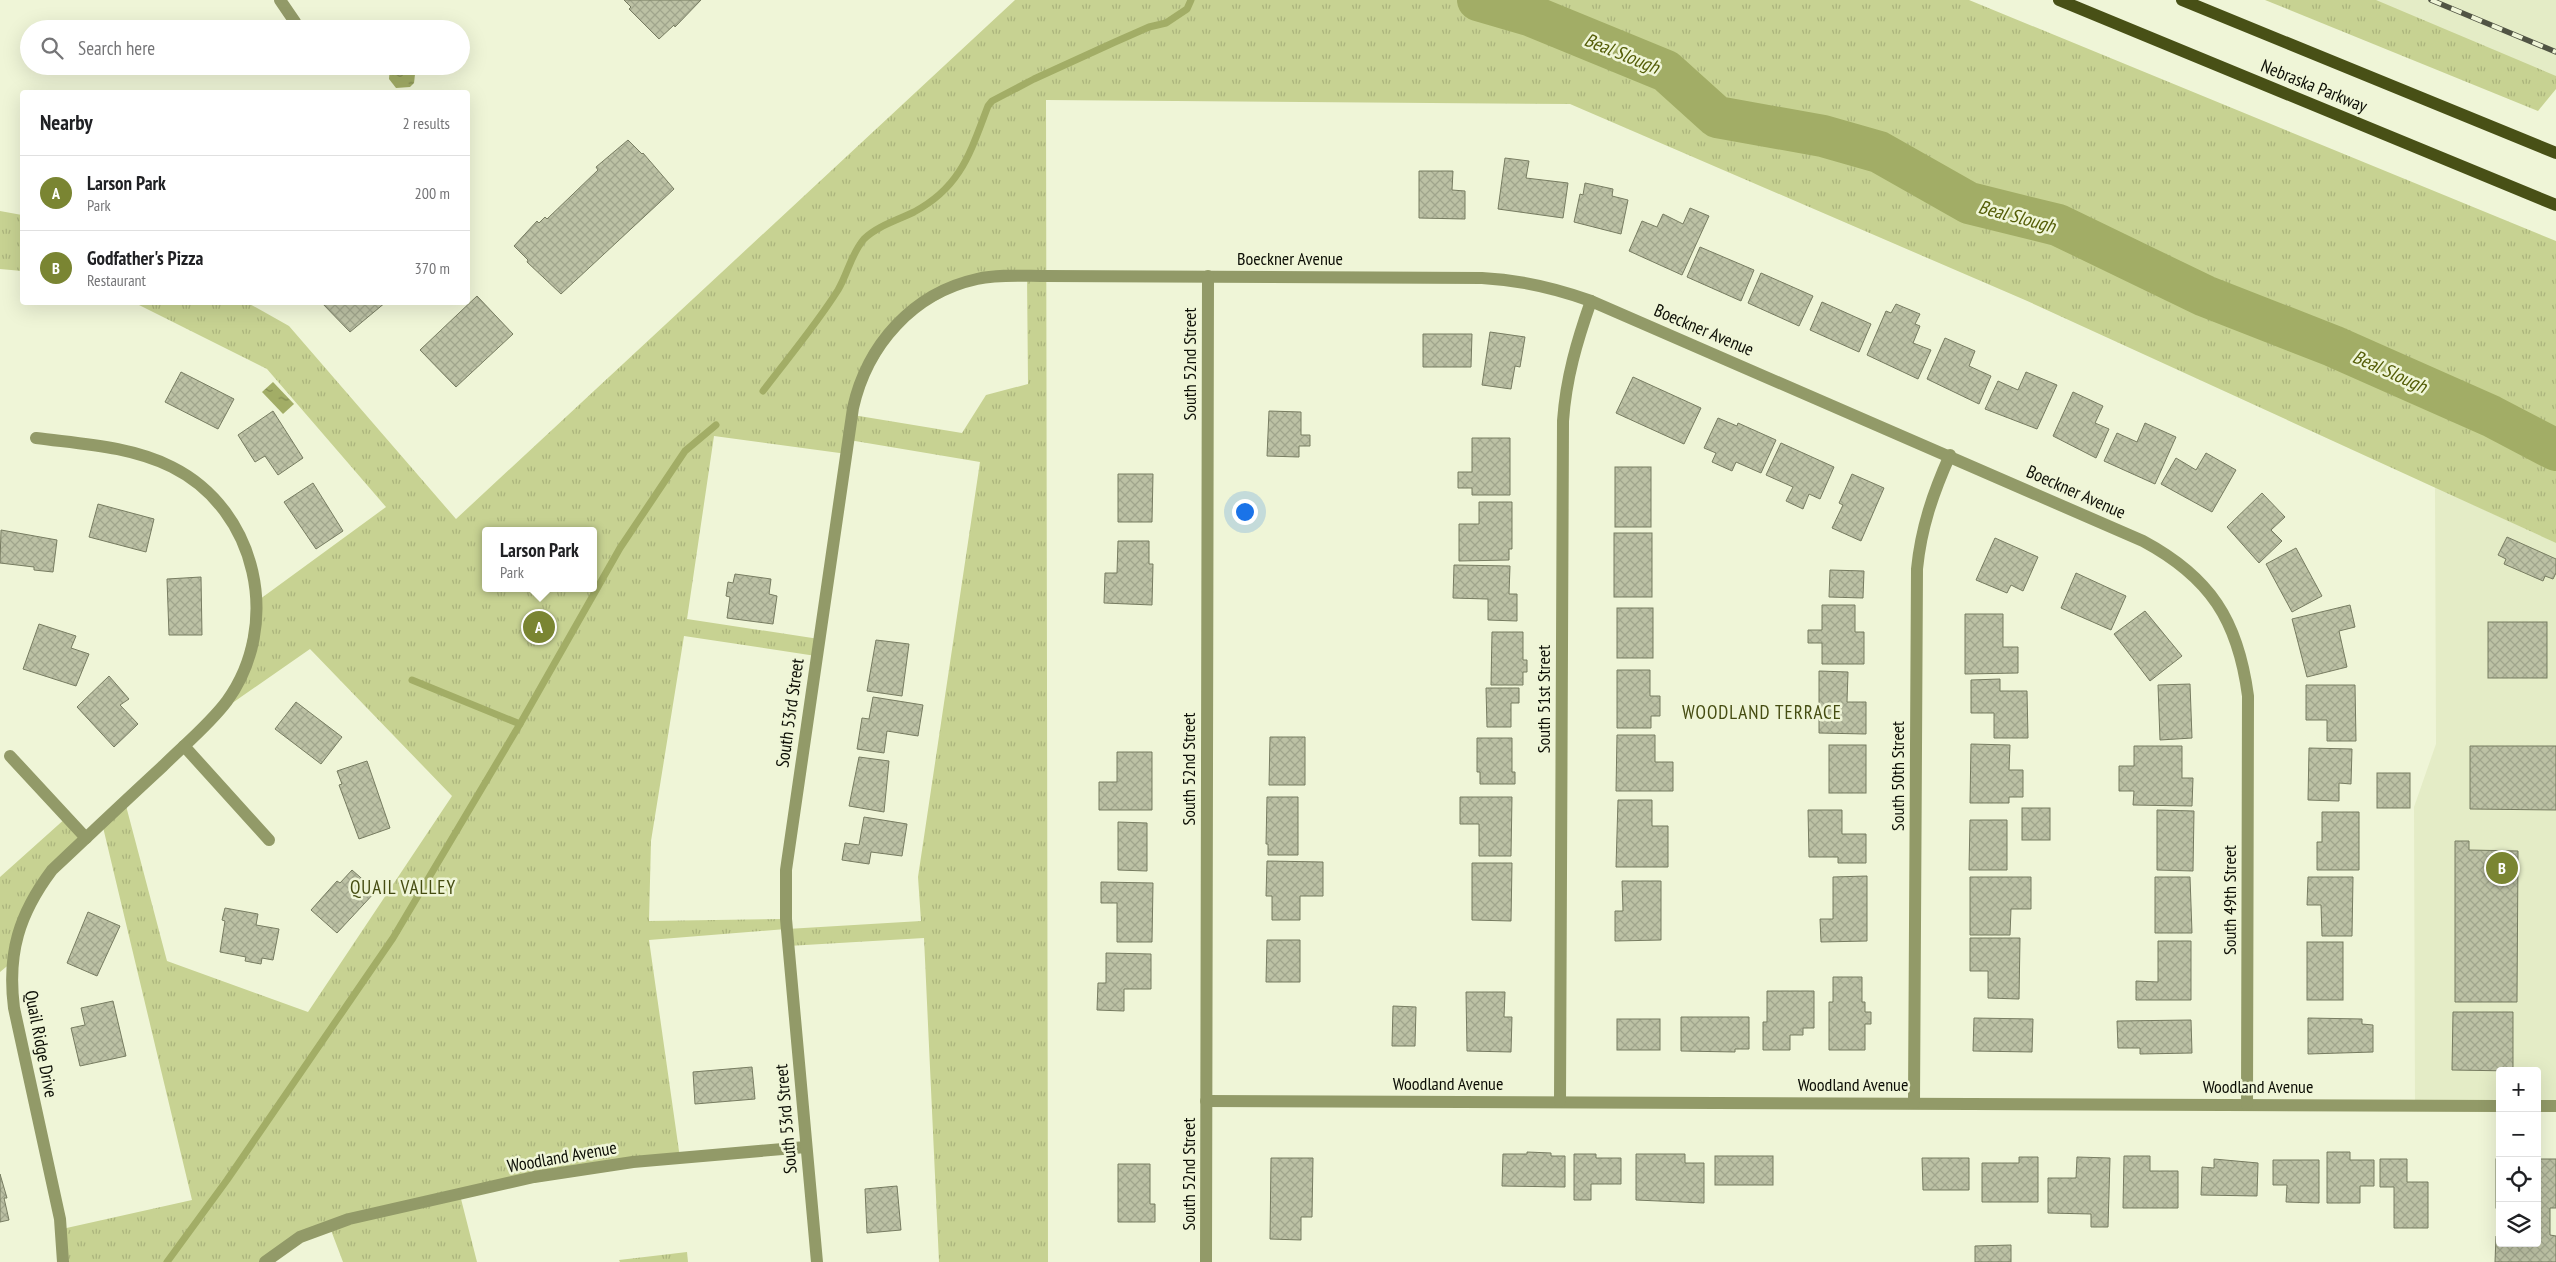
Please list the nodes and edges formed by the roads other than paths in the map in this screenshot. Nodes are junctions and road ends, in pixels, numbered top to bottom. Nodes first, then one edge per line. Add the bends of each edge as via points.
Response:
1 (280, 0) edge
2 (2059, 0) edge
3 (2182, 0) edge
4 (294, 20) edge
5 (2556, 153) edge
6 (2556, 204) edge
7 (1027, 276) joint
8 (1208, 276) junction
9 (1591, 300) junction
10 (36, 438) dead end
11 (1950, 455) junction
12 (2248, 696) joint
13 (184, 746) junction
14 (10, 756) dead end
15 (86, 838) junction
16 (269, 840) dead end
17 (1206, 1101) junction
18 (1560, 1102) junction
19 (1914, 1103) junction
20 (2246, 1105) junction
21 (2496, 1106) edge
22 (2541, 1106) edge
23 (2556, 1106) edge
24 (806, 1147) junction
25 (63, 1262) edge
26 (265, 1262) edge
27 (817, 1262) edge
28 (1206, 1262) edge

1 - 4 street
2 - 6 main road, Nebraska Parkway
3 - 5 main road, Nebraska Parkway
7 - 8 street, Boeckner Avenue
7 - 24 street, South 53rd Street via 977,279 925,301 883,340 864,373 857,393 786,870 786,919
8 - 9 street, Boeckner Avenue via 1515,280 1556,288
8 - 17 street, South 52nd Street
9 - 11 street, Boeckner Avenue
9 - 18 street, South 51st Street via 1571,362 1563,421
10 - 13 street, Quail Ridge Drive via 121,450 170,466 190,477 215,499 241,538 256,582 252,648 238,683 227,700
11 - 12 street, Boeckner Avenue via 2143,540 2191,572 2214,596 2228,622 2244,667
11 - 19 street, South 50th Street via 1928,506 1917,569
12 - 20 street, South 49th Street
13 - 15 street, Quail Ridge Drive
13 - 16 street
14 - 15 street
15 - 25 street, Quail Ridge Drive via 52,870 35,893 17,936 12,962 14,1008 60,1218
17 - 18 street, Woodland Avenue
17 - 28 street, South 52nd Street
18 - 19 street, Woodland Avenue
19 - 20 street, Woodland Avenue
20 - 21 street, Woodland Avenue
22 - 23 street
24 - 26 street, Woodland Avenue via 588,1168 534,1177 349,1218 300,1237
24 - 27 street, South 53rd Street

